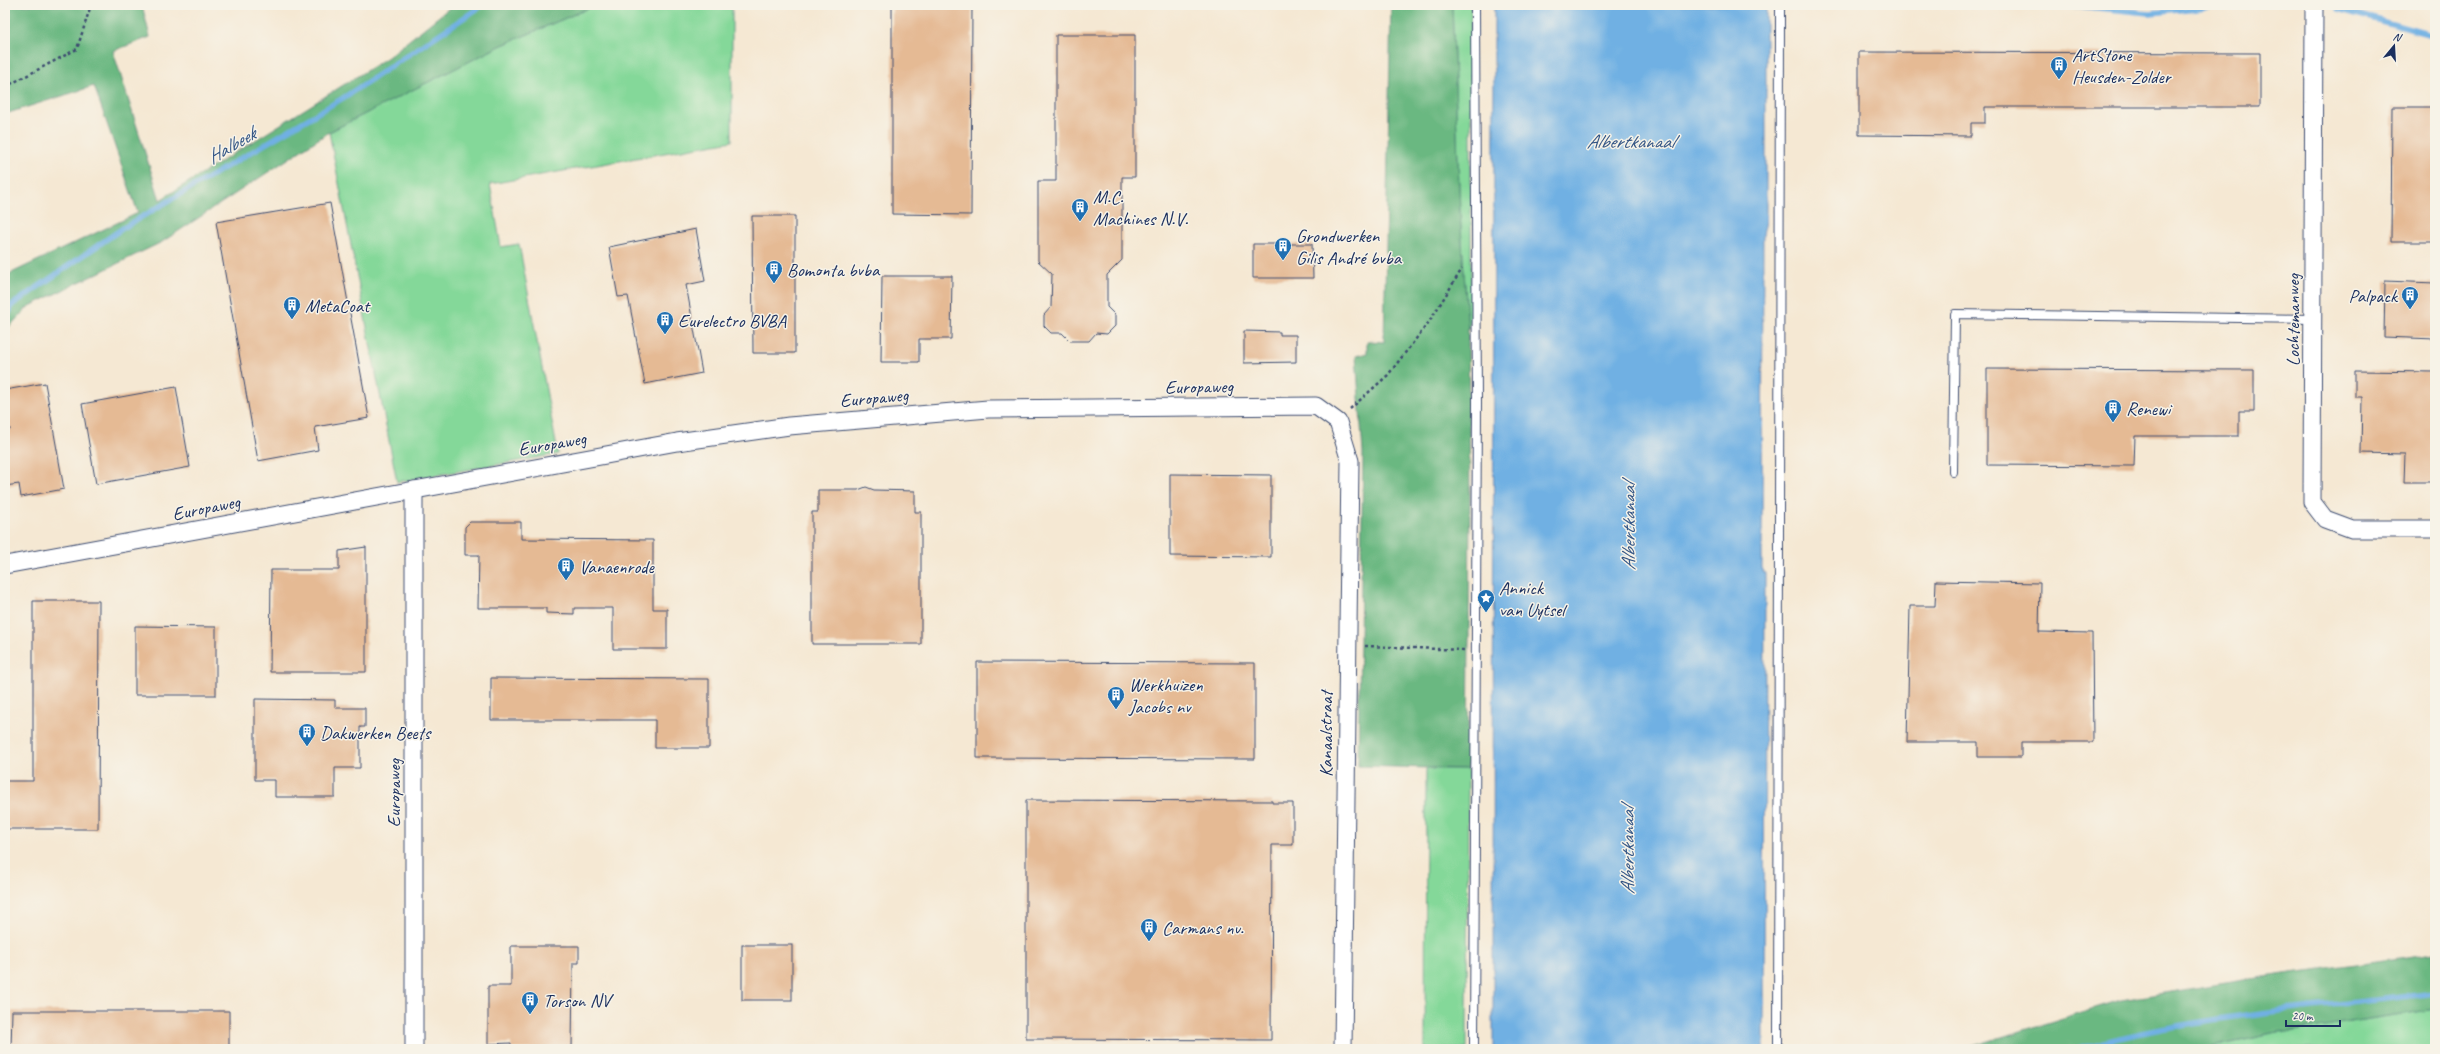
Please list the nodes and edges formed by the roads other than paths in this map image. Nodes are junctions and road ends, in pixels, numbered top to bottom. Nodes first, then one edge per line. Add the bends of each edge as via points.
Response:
1 (1475, 5) edge
2 (1780, 5) edge
3 (2314, 5) edge
4 (2313, 319) junction
5 (1338, 422) joint
6 (1953, 472) dead end
7 (414, 490) junction
8 (2435, 529) edge
9 (5, 565) edge
10 (414, 1049) edge
11 (1343, 1049) edge
12 (1474, 1049) edge
13 (1778, 1049) edge

1 - 12 lane
2 - 13 lane
3 - 4 street, Lochtemanweg
4 - 6 lane via 1955,314
4 - 8 street, Lochtemanweg via 2312,502 2325,519 2352,529
5 - 7 street, Europaweg via 1316,406 981,409 891,416 677,442
5 - 11 street, Kanaalstraat via 1350,461
7 - 9 street, Europaweg
7 - 10 street, Europaweg

